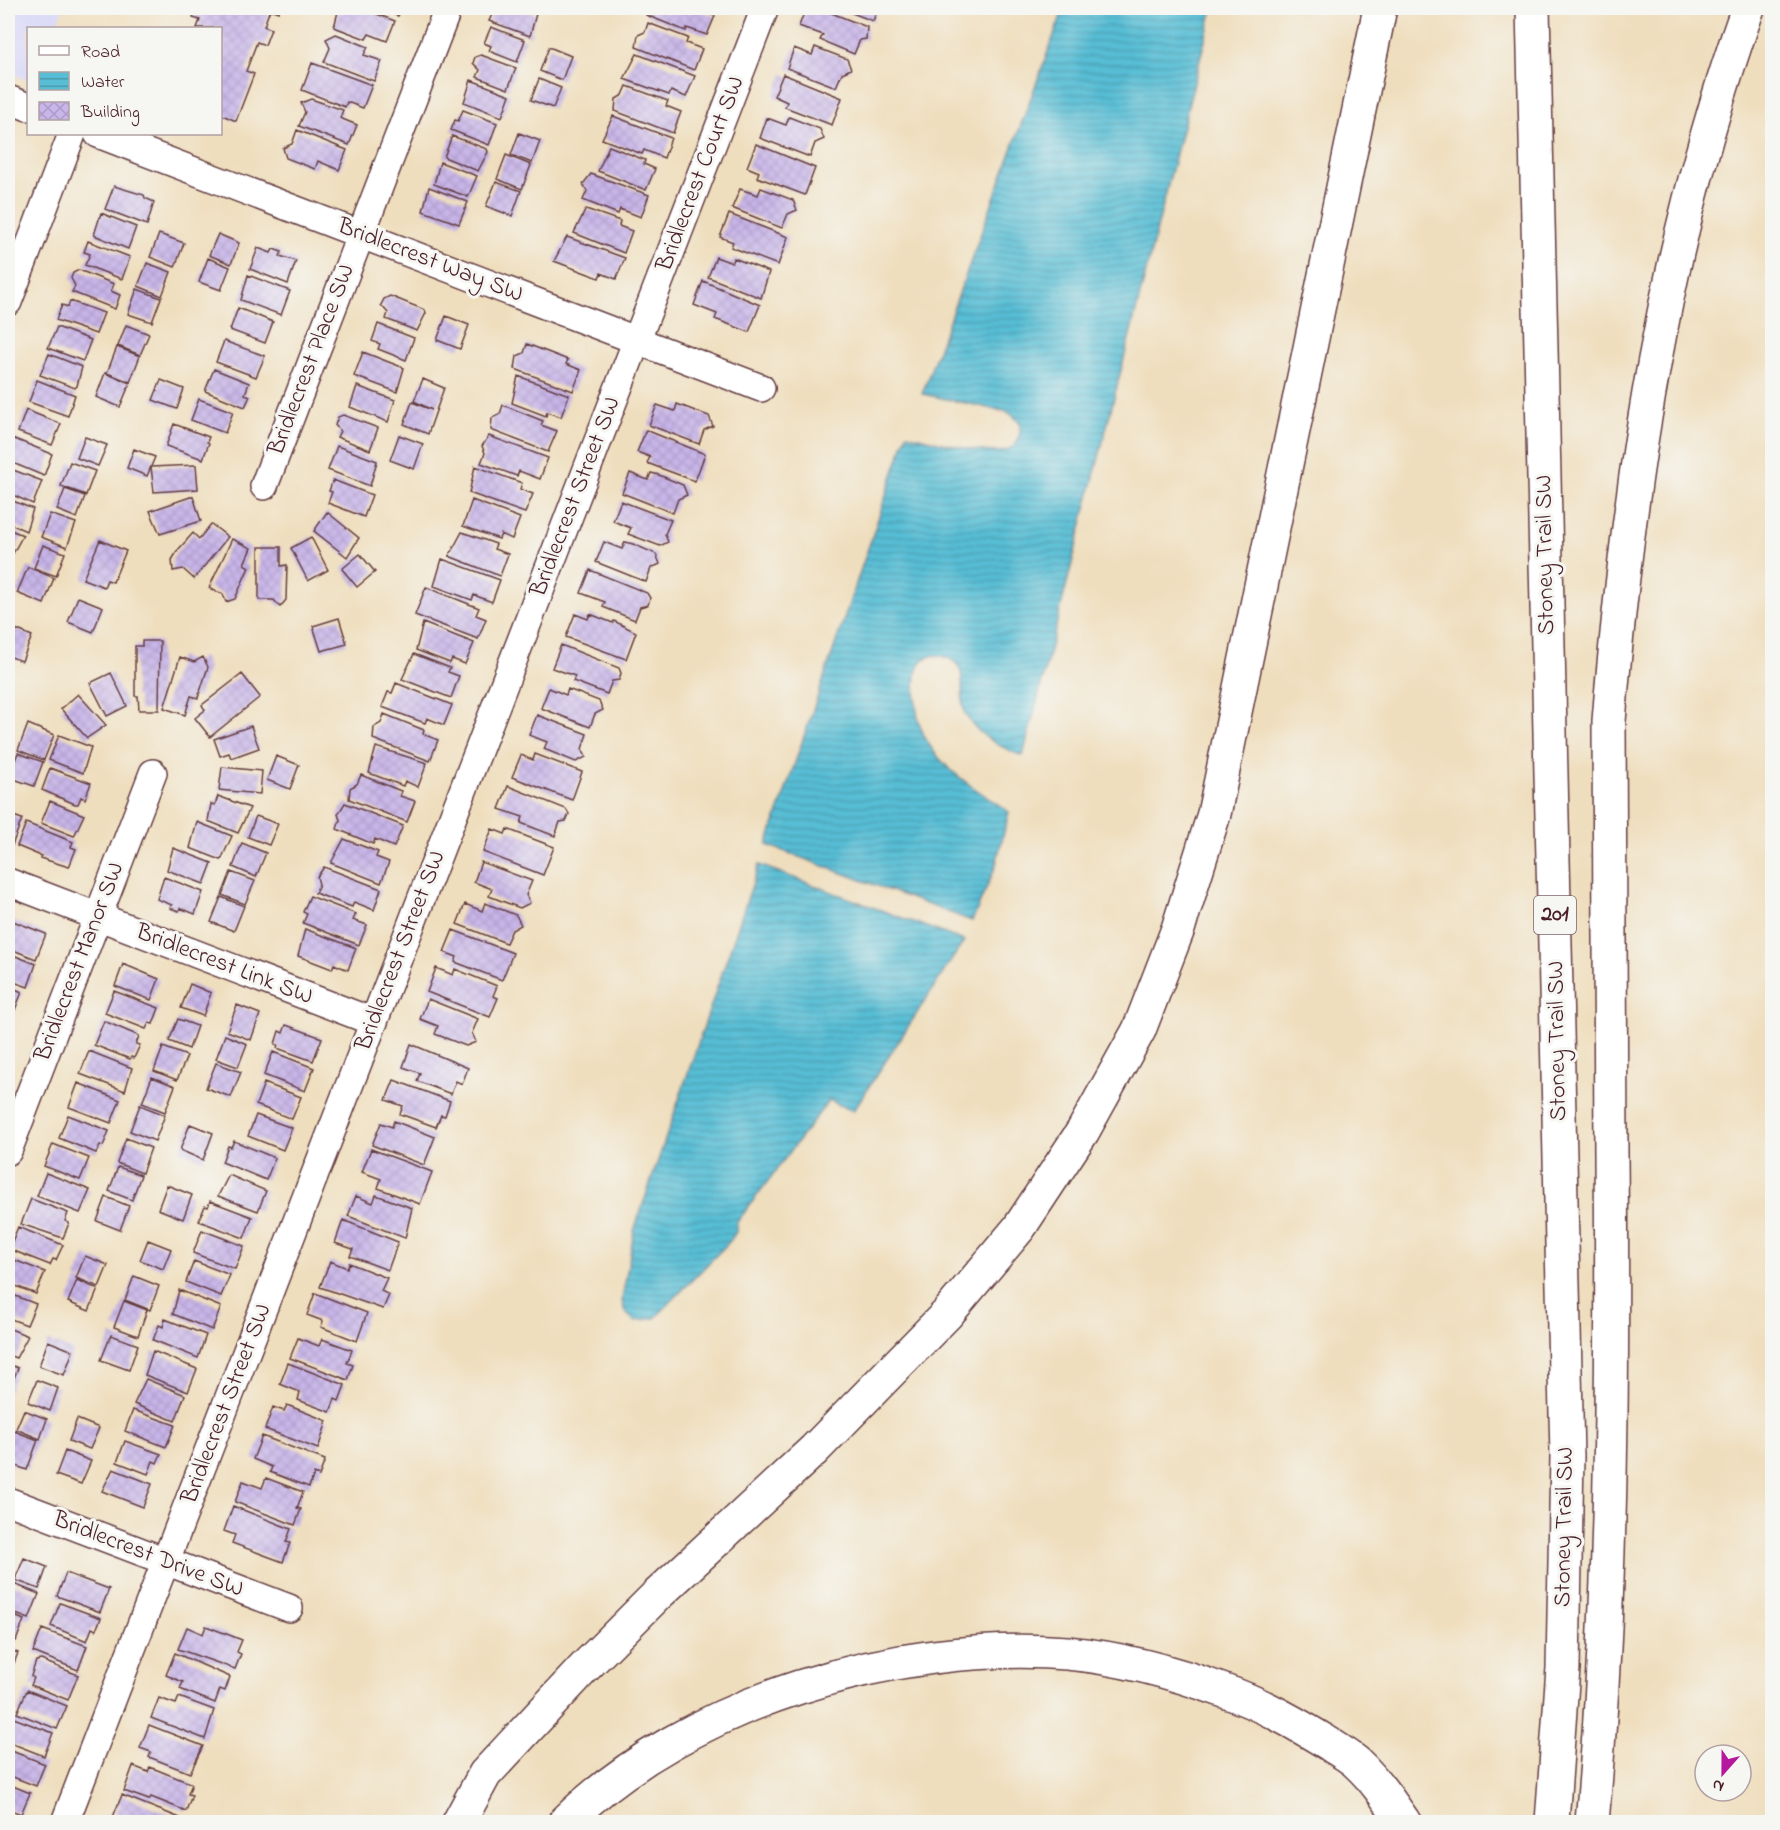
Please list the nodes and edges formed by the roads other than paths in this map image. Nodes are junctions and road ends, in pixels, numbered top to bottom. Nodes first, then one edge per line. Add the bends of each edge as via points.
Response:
1 (448, 8) edge
2 (765, 8) edge
3 (1380, 8) edge
4 (1533, 8) edge
5 (1748, 8) edge
6 (8, 99) edge
7 (27, 107) edge
8 (72, 135) edge
9 (101, 135) edge
10 (361, 234) junction
11 (8, 302) edge
12 (637, 340) junction
13 (761, 388) dead end
14 (264, 486) dead end
15 (153, 773) dead end
16 (8, 882) edge
17 (98, 916) junction
18 (374, 1022) junction
19 (8, 1151) edge
20 (8, 1501) edge
21 (166, 1562) junction
22 (289, 1608) dead end
23 (543, 1714) junction
24 (65, 1822) edge
25 (459, 1822) edge
26 (480, 1822) edge
27 (565, 1822) edge
28 (1404, 1822) edge
29 (1552, 1822) edge
30 (1592, 1822) edge

1 - 10 street, Bridlecrest Place SW
2 - 12 street, Bridlecrest Court SW
3 - 23 highway via 1214,814 1178,929 1139,1030 1083,1131 1019,1228 947,1314 814,1450 648,1604
4 - 29 highway, Stoney Trail SW / 201 via 1567,1456 1563,1668
5 - 30 highway via 1691,194 1665,303 1634,478 1617,628 1609,722 1612,1328 1608,1585
6 - 7 street
8 - 11 street
9 - 10 street, Bridlecrest Way SW
10 - 12 street, Bridlecrest Way SW
10 - 14 street, Bridlecrest Place SW
12 - 13 street, Bridlecrest Way SW
12 - 18 street, Bridlecrest Street SW
15 - 17 street, Bridlecrest Manor SW
16 - 17 street, Bridlecrest Link SW
17 - 18 street, Bridlecrest Link SW
17 - 19 street, Bridlecrest Manor SW
18 - 21 street, Bridlecrest Street SW
20 - 21 street, Bridlecrest Drive SW
21 - 22 street, Bridlecrest Drive SW
21 - 24 street, Bridlecrest Street SW
23 - 25 highway via 485,1774
23 - 26 highway via 500,1780
27 - 28 highway via 606,1786 657,1753 717,1721 808,1683 915,1660 1019,1651 1069,1654 1164,1671 1253,1701 1356,1762

